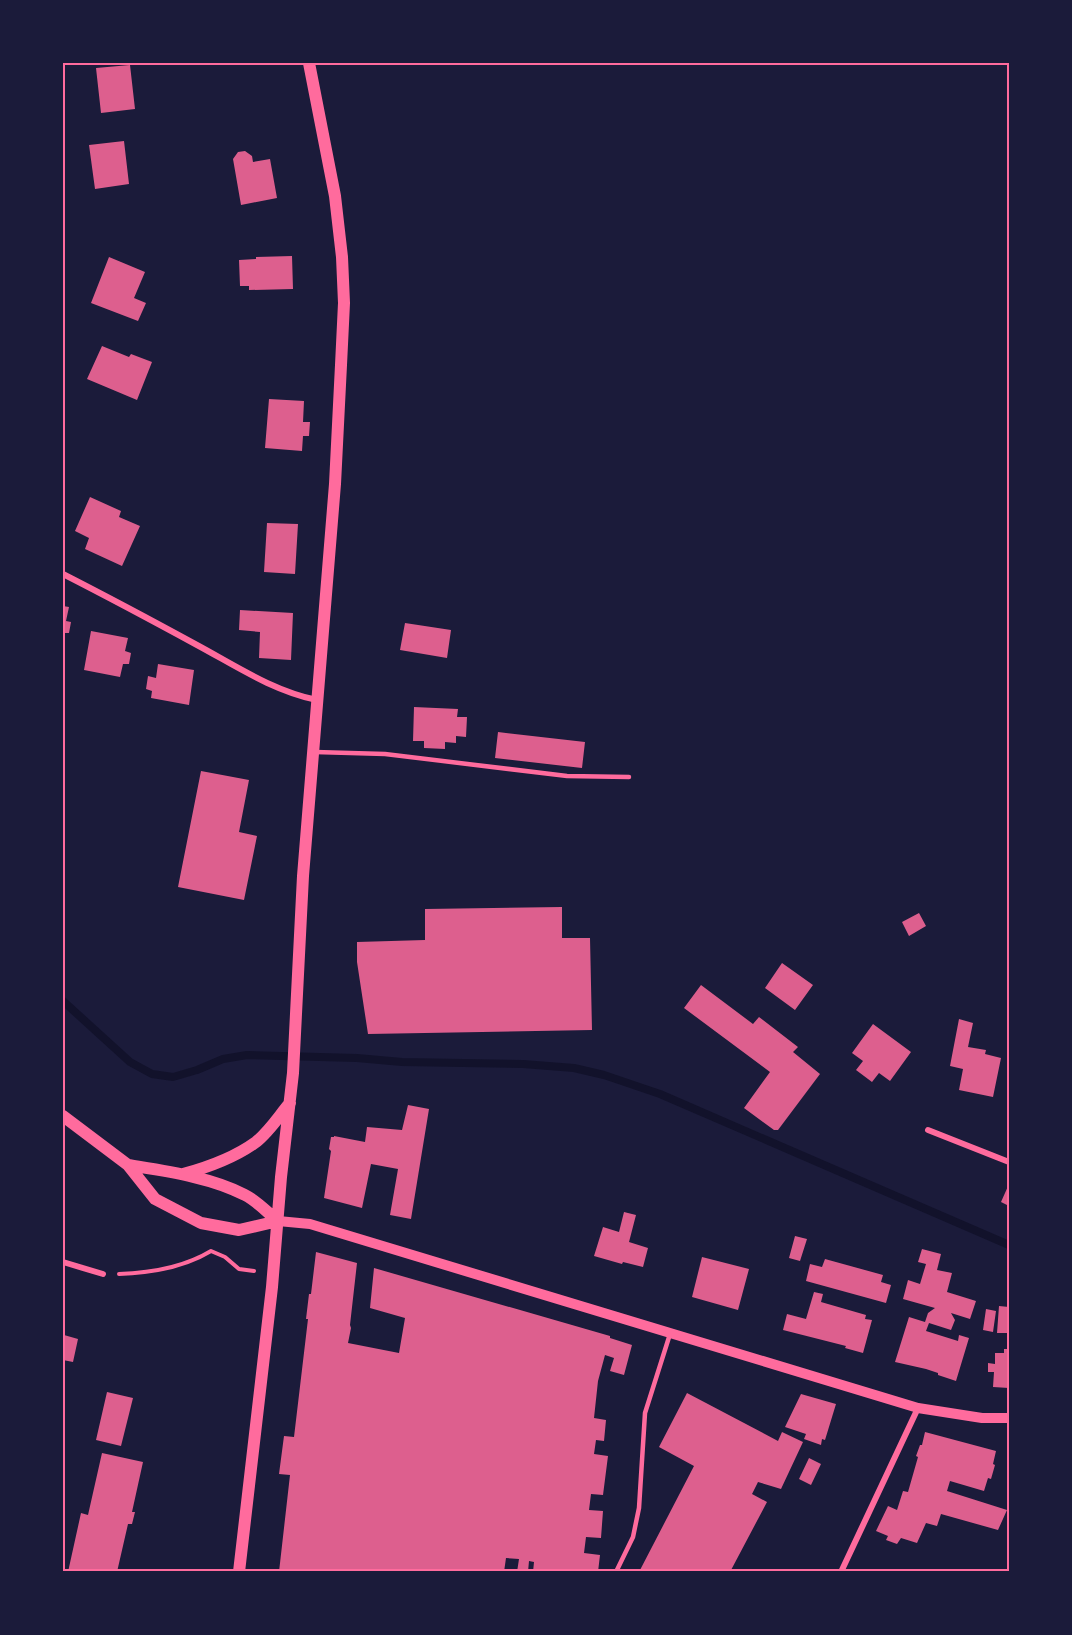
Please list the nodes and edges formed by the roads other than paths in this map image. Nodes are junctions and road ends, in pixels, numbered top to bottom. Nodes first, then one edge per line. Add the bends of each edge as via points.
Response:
1 (309, 63) edge
2 (63, 574) edge
3 (318, 701) junction
4 (314, 752) junction
5 (629, 777) dead end
6 (291, 1102) junction
7 (63, 1116) edge
8 (928, 1130) dead end
9 (1009, 1162) edge
10 (128, 1165) junction
11 (183, 1174) junction
12 (278, 1221) junction
13 (63, 1262) edge
14 (103, 1274) road end
15 (670, 1333) junction
16 (918, 1408) junction
17 (1009, 1418) edge
18 (239, 1572) edge
19 (616, 1572) edge
20 (841, 1572) edge

1 - 3 main road via 335,196 344,303
2 - 3 street via 277,688
3 - 4 main road
4 - 5 lane via 386,754 567,776
4 - 6 main road
6 - 11 main road via 257,1141 207,1168
6 - 12 main road
7 - 10 main road
8 - 9 street
10 - 11 main road
10 - 12 main road via 155,1199 201,1223 239,1230
11 - 12 main road via 248,1196
12 - 15 street via 310,1224
12 - 18 main road
13 - 14 street
15 - 16 street
15 - 19 lane via 645,1413 639,1508 633,1537
16 - 17 street
16 - 20 street

